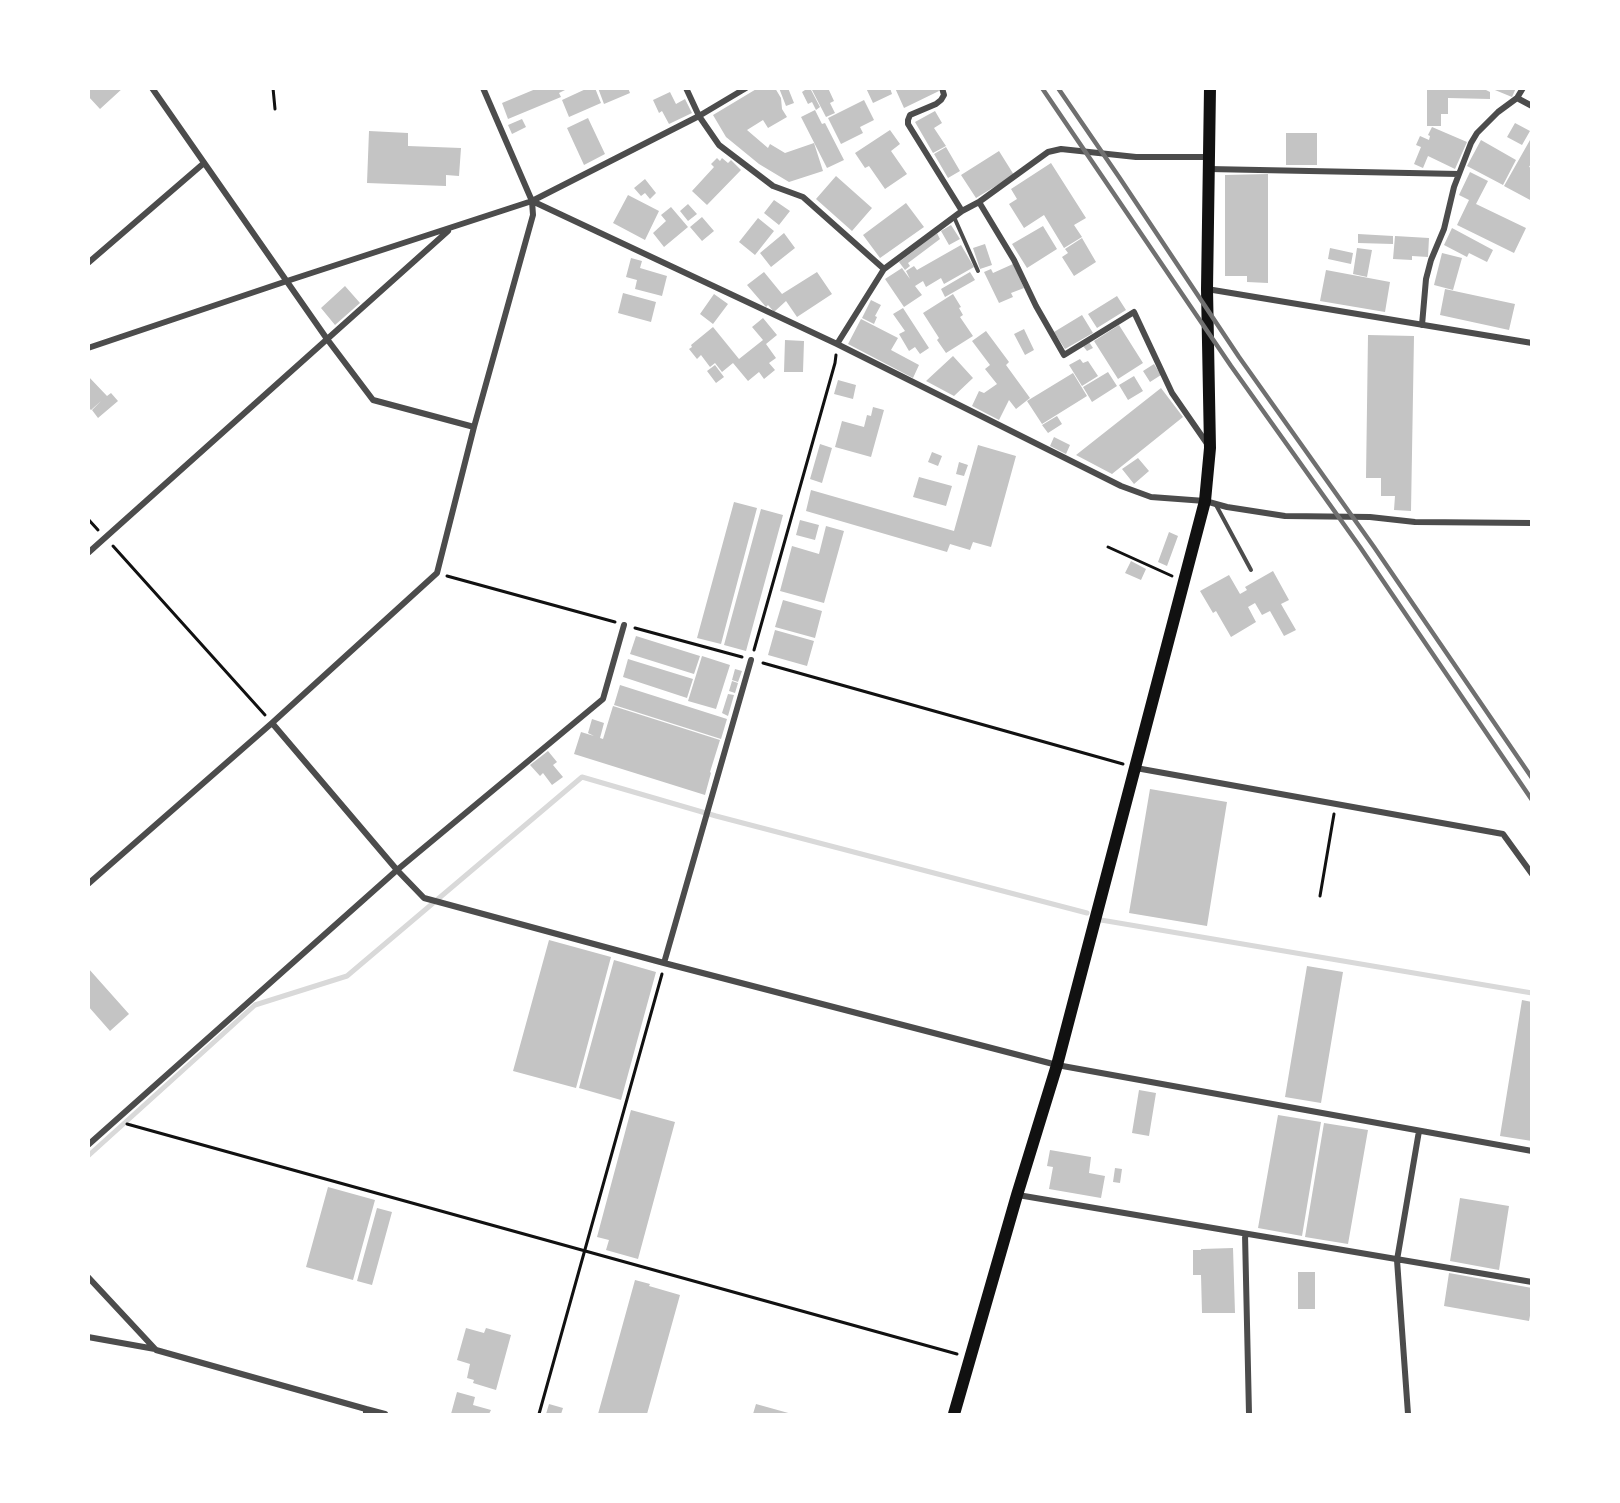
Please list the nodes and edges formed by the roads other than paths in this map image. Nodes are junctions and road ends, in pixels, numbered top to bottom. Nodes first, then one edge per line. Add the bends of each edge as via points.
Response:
1 (152, 88) edge
2 (483, 88) edge
3 (686, 88) edge
4 (746, 88) edge
5 (942, 88) edge
6 (1210, 88) edge
7 (1523, 88) edge
8 (1517, 98) junction
9 (1532, 106) edge
10 (699, 116) junction
11 (204, 163) junction
12 (1209, 163) junction
13 (1459, 174) junction
14 (532, 201) junction
15 (979, 202) junction
16 (962, 211) junction
17 (954, 217) junction
18 (450, 228) junction
19 (88, 263) edge
20 (884, 269) junction
21 (978, 271) dead end
22 (287, 281) junction
23 (1208, 289) junction
24 (1422, 325) junction
25 (327, 339) junction
26 (1532, 343) edge
27 (837, 344) junction
28 (88, 348) edge
29 (474, 427) junction
30 (1210, 448) junction
31 (1211, 503) junction
32 (1532, 523) edge
33 (88, 553) edge
34 (1251, 570) dead end
35 (624, 625) road end
36 (751, 660) road end
37 (272, 723) junction
38 (1136, 768) junction
39 (397, 870) junction
40 (1532, 874) edge
41 (88, 884) edge
42 (664, 963) junction
43 (1057, 1065) junction
44 (1419, 1131) junction
45 (88, 1145) edge
46 (1532, 1150) edge
47 (1017, 1195) junction
48 (1245, 1234) junction
49 (1397, 1260) junction
50 (88, 1277) edge
51 (1532, 1282) edge
52 (88, 1337) edge
53 (156, 1350) junction
54 (366, 1412) edge
55 (385, 1414) edge
56 (954, 1414) edge
57 (1249, 1414) edge
58 (1408, 1414) edge

1 - 11 street
2 - 14 street
3 - 10 street
4 - 10 street
5 - 16 street via 941,100 910,115 908,124
6 - 12 main road
7 - 8 street
8 - 9 street
8 - 13 street via 1477,134
10 - 14 street
10 - 20 street via 719,145 773,186 803,197
11 - 19 street
11 - 22 street
12 - 13 street
12 - 15 street via 1061,149 1048,152
12 - 23 main road
13 - 24 street via 1426,279
14 - 18 street
14 - 27 street
14 - 29 street via 533,215
15 - 16 street
15 - 30 street via 1064,355 1134,312 1172,393
16 - 17 street
17 - 20 street
17 - 21 lane
18 - 22 street
18 - 25 street
20 - 27 street
22 - 25 street
22 - 28 street
23 - 24 street
23 - 30 main road
24 - 26 street
25 - 29 street via 373,400
25 - 33 street
27 - 31 street via 1121,486 1151,496
29 - 37 street via 437,573
30 - 31 main road
31 - 32 street via 1285,516
31 - 34 lane
31 - 38 main road via 1185,581
35 - 39 street via 603,699
36 - 42 street
37 - 39 street
37 - 41 street
38 - 40 street via 1503,834
38 - 43 main road
39 - 42 street via 424,898
39 - 45 street
42 - 43 street
43 - 44 street
43 - 47 main road
44 - 46 street
44 - 49 street
47 - 48 street
47 - 56 main road
48 - 49 street
48 - 57 street
49 - 51 street
49 - 58 street
50 - 53 street
52 - 53 street
53 - 54 street
54 - 55 street

